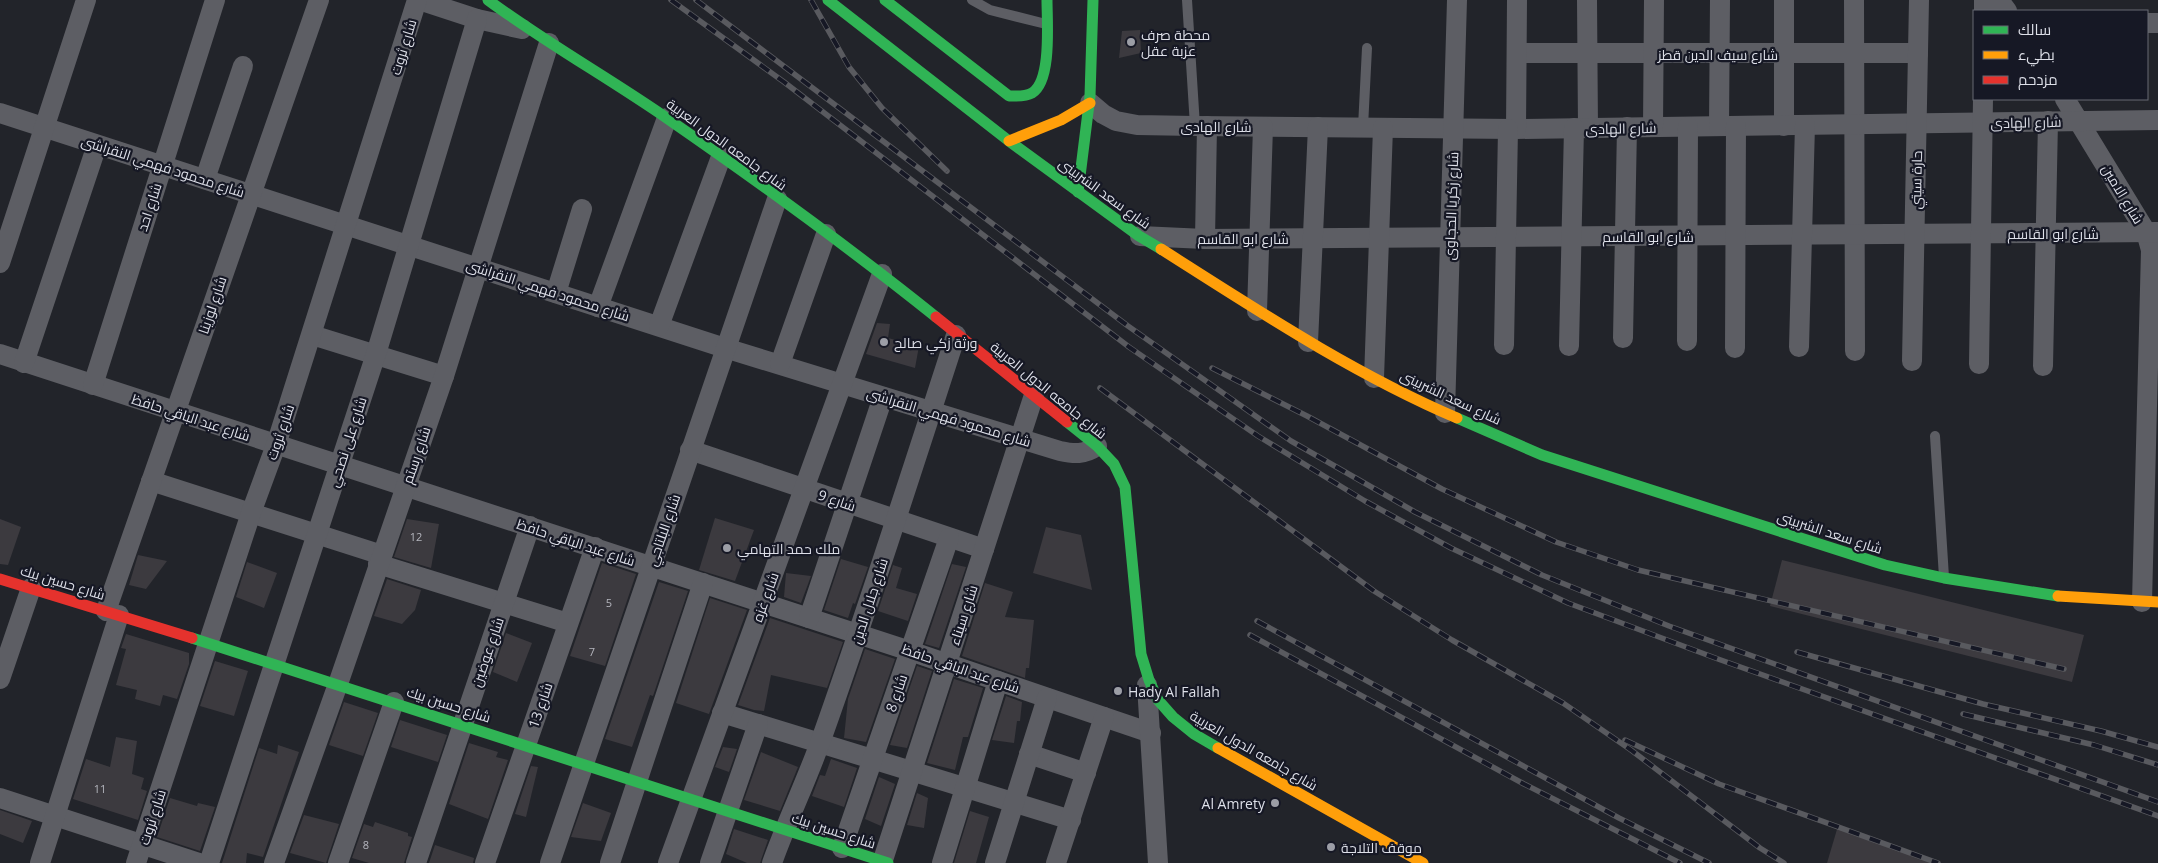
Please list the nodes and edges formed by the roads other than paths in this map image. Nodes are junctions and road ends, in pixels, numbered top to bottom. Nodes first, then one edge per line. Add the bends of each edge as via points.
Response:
1 (86, 0) edge
2 (215, 0) edge
3 (319, 0) edge
4 (418, 0) edge
5 (488, 0) edge
6 (828, 0) edge
7 (885, 0) edge
8 (972, 0) edge
9 (1047, 0) edge
10 (1093, 0) edge
11 (1187, 0) edge
12 (1457, 0) edge
13 (1517, 0) edge
14 (1587, 0) edge
15 (1654, 0) edge
16 (1720, 0) edge
17 (1784, 0) edge
18 (1854, 0) edge
19 (1919, 0) edge
20 (477, 19) junction
21 (1046, 24) junction
22 (529, 30) junction
23 (549, 43) junction
24 (1367, 48) dead end
25 (1517, 53) junction
26 (1654, 53) junction
27 (1854, 53) junction
28 (1918, 53) junction
29 (1588, 54) junction
30 (1720, 54) junction
31 (1784, 54) junction
32 (243, 66) dead end
33 (1983, 100) edge
34 (2066, 100) edge
35 (1090, 103) junction
36 (0, 114) edge
37 (667, 118) junction
38 (2158, 120) edge
39 (2048, 121) junction
40 (2079, 121) junction
41 (1983, 122) junction
42 (1854, 124) junction
43 (1917, 124) junction
44 (1201, 126) junction
45 (1727, 126) junction
46 (1784, 126) junction
47 (1805, 126) junction
48 (1263, 127) junction
49 (1318, 127) junction
50 (1363, 127) junction
51 (1653, 127) junction
52 (1688, 127) junction
53 (1383, 128) junction
54 (1453, 128) junction
55 (1581, 128) junction
56 (1627, 128) junction
57 (46, 129) junction
58 (1512, 129) junction
59 (1009, 141) junction
60 (97, 145) junction
61 (721, 157) junction
62 (162, 165) junction
63 (205, 179) junction
64 (1078, 192) junction
65 (250, 193) junction
66 (777, 199) junction
67 (582, 209) dead end
68 (347, 225) junction
69 (2152, 232) edge
70 (1981, 233) junction
71 (2045, 233) junction
72 (826, 234) junction
73 (1802, 234) junction
74 (1855, 234) junction
75 (1914, 234) junction
76 (1688, 235) junction
77 (1735, 235) junction
78 (1139, 236) junction
79 (1572, 236) junction
80 (1625, 236) junction
81 (1450, 237) junction
82 (1506, 237) junction
83 (1260, 238) junction
84 (1313, 238) junction
85 (1380, 238) junction
86 (1205, 239) junction
87 (409, 245) junction
88 (0, 263) edge
89 (479, 268) junction
90 (882, 274) junction
91 (556, 293) junction
92 (598, 306) junction
93 (1257, 311) junction
94 (659, 326) junction
95 (312, 335) junction
96 (956, 335) junction
97 (1623, 338) dead end
98 (1687, 341) dead end
99 (1308, 342) junction
100 (1504, 345) dead end
101 (1569, 346) dead end
102 (1799, 347) dead end
103 (725, 348) junction
104 (1735, 348) dead end
105 (1855, 351) dead end
106 (0, 354) edge
107 (376, 354) junction
108 (1912, 361) dead end
109 (24, 363) junction
110 (780, 364) junction
111 (1979, 364) dead end
112 (2043, 366) dead end
113 (444, 376) junction
114 (1374, 378) junction
115 (842, 384) junction
116 (93, 385) junction
117 (1034, 395) junction
118 (884, 397) junction
119 (931, 411) junction
120 (175, 412) junction
121 (1445, 413) junction
122 (1935, 436) dead end
123 (1020, 438) junction
124 (276, 445) junction
125 (1097, 446) junction
126 (690, 450) junction
127 (340, 464) junction
128 (151, 482) junction
129 (406, 486) junction
130 (804, 488) junction
131 (848, 503) junction
132 (2152, 512) edge
133 (251, 513) junction
134 (896, 520) junction
135 (530, 526) junction
136 (317, 534) junction
137 (949, 538) junction
138 (595, 547) junction
139 (984, 549) junction
140 (380, 559) junction
141 (651, 566) junction
142 (1944, 578) junction
143 (0, 579) edge
144 (703, 583) junction
145 (31, 588) junction
146 (2150, 602) edge
147 (504, 603) junction
148 (762, 603) junction
149 (113, 613) junction
150 (809, 618) junction
151 (568, 623) junction
152 (858, 634) junction
153 (209, 643) junction
154 (910, 651) junction
155 (274, 663) junction
156 (947, 664) junction
157 (1147, 678) junction
158 (0, 679) edge
159 (998, 681) junction
160 (338, 684) junction
161 (1047, 698) junction
162 (394, 702) junction
163 (722, 713) junction
164 (1104, 717) junction
165 (758, 724) junction
166 (463, 725) junction
167 (1151, 733) junction
168 (820, 743) junction
169 (526, 745) junction
170 (1029, 754) junction
171 (873, 760) junction
172 (584, 764) junction
173 (912, 771) junction
174 (1086, 773) junction
175 (637, 782) junction
176 (965, 788) junction
177 (0, 798) edge
178 (691, 800) junction
179 (1014, 803) junction
180 (728, 812) junction
181 (54, 816) junction
182 (1070, 820) junction
183 (784, 829) junction
184 (837, 853) edge
185 (139, 854) edge
186 (884, 862) edge
187 (40, 863) edge
188 (199, 863) edge
189 (209, 863) edge
190 (274, 863) edge
191 (338, 863) edge
192 (416, 863) edge
193 (485, 863) edge
194 (550, 863) edge
195 (610, 863) edge
196 (668, 863) edge
197 (710, 863) edge
198 (772, 863) edge
199 (942, 863) edge
200 (995, 863) edge
201 (1056, 863) edge
202 (1158, 863) edge
203 (1423, 863) edge

1 - 57 street
2 - 62 street, شارع احد
3 - 65 street, شارع لوزينا
4 - 20 street
4 - 68 street, شارع ثروت
5 - 22 main road, شارع جامعه الدول العربية
6 - 59 main road, شارع سعد الشربينى
7 - 21 main road via 1009,96 1019,98 1030,95 1040,86 1046,72
8 - 21 lane via 990,10
9 - 21 main road
10 - 35 main road
11 - 44 lane
12 - 54 street, شارع زكريا الحجاوى
13 - 25 street
14 - 29 street
15 - 26 street
16 - 30 street
17 - 31 street
18 - 27 street
19 - 28 street, حارة سيتي
20 - 22 street
20 - 87 street, شارع على نصحي
22 - 23 main road, شارع جامعه الدول العربية
23 - 37 main road, شارع جامعه الدول العربية
23 - 89 street, شارع رستم
24 - 50 lane
25 - 29 street, شارع سيف الدين قطز
25 - 58 street
26 - 29 street, شارع سيف الدين قطز
26 - 30 street, شارع سيف الدين قطز
26 - 51 street
27 - 28 street, شارع سيف الدين قطز
27 - 31 street, شارع سيف الدين قطز
27 - 42 street
28 - 43 street, حارة سيتي
29 - 55 street
30 - 31 street, شارع سيف الدين قطز
30 - 45 street
31 - 46 street
32 - 63 street
33 - 41 street
34 - 40 street, شارع الامين
35 - 44 street, شارع الهادى via 1116,121 1138,125
35 - 59 main road via 1061,120
35 - 64 main road
36 - 57 street, شارع محمود فهمي النقراشى
37 - 61 main road, شارع جامعه الدول العربية
37 - 92 street
38 - 40 street, شارع الهادى
39 - 40 street, شارع الهادى
39 - 41 street, شارع الهادى
39 - 71 street
40 - 69 street, شارع الامين
41 - 43 street, شارع الهادى
41 - 70 street
42 - 43 street, شارع الهادى
42 - 47 street, شارع الهادى
42 - 74 street
43 - 75 street, حارة سيتي
44 - 48 street, شارع الهادى
44 - 86 street
45 - 46 street, شارع الهادى
45 - 52 street, شارع الهادى
45 - 77 street
46 - 47 street, شارع الهادى
47 - 73 street
48 - 49 street, شارع الهادى
48 - 83 street
49 - 50 street, شارع الهادى
49 - 84 street
50 - 53 street, شارع الهادى
51 - 52 street, شارع الهادى
51 - 56 street, شارع الهادى
52 - 76 street
53 - 54 street, شارع الهادى
53 - 85 street
54 - 58 street, شارع الهادى
54 - 81 street, شارع زكريا الحجاوى
55 - 56 street, شارع الهادى
55 - 58 street, شارع الهادى
55 - 79 street
56 - 80 street
57 - 60 street, شارع محمود فهمي النقراشى
57 - 88 street
58 - 82 street
59 - 64 main road, شارع سعد الشربينى
60 - 62 street, شارع محمود فهمي النقراشى
60 - 109 street
61 - 66 main road, شارع جامعه الدول العربية
61 - 94 street
62 - 63 street, شارع محمود فهمي النقراشى
62 - 116 street, شارع احد
63 - 65 street, شارع محمود فهمي النقراشى
64 - 78 main road, شارع سعد الشربينى
65 - 68 street, شارع محمود فهمي النقراشى
65 - 120 street, شارع لوزينا
66 - 72 main road, شارع جامعه الدول العربية
66 - 103 street, شارع البلتاجي
67 - 91 street
68 - 87 street, شارع محمود فهمي النقراشى
68 - 95 street, شارع ثروت
69 - 71 street, شارع ابو القاسم
69 - 132 street, شارع الامين
70 - 71 street, شارع ابو القاسم
70 - 75 street, شارع ابو القاسم
70 - 111 street
71 - 112 street
72 - 90 main road, شارع جامعه الدول العربية
72 - 110 street
73 - 74 street, شارع ابو القاسم
73 - 77 street, شارع ابو القاسم
73 - 102 street
74 - 75 street, شارع ابو القاسم
74 - 105 street
75 - 108 street, حارة سيتي
76 - 77 street, شارع ابو القاسم
76 - 80 street, شارع ابو القاسم
76 - 98 street
77 - 104 street
78 - 86 street, شارع ابو القاسم
78 - 93 main road, شارع سعد الشربينى
79 - 80 street, شارع ابو القاسم
79 - 82 street, شارع ابو القاسم
79 - 101 street
80 - 97 street
81 - 82 street, شارع ابو القاسم
81 - 85 street, شارع ابو القاسم
81 - 121 street, شارع زكريا الحجاوى
82 - 100 street
83 - 84 street, شارع ابو القاسم
83 - 86 street, شارع ابو القاسم
83 - 93 street
84 - 85 street, شارع ابو القاسم
84 - 99 street
85 - 114 street
87 - 89 street, شارع محمود فهمي النقراشى
87 - 107 street, شارع على نصحي
89 - 91 street, شارع محمود فهمي النقراشى
89 - 113 street, شارع رستم
90 - 96 main road, شارع جامعه الدول العربية
90 - 115 street, شارع غزه
91 - 92 street, شارع محمود فهمي النقراشى
92 - 94 street, شارع محمود فهمي النقراشى
93 - 99 main road, شارع سعد الشربينى
94 - 103 street, شارع محمود فهمي النقراشى
95 - 107 street
95 - 124 street, شارع ثروت
96 - 117 main road, شارع جامعه الدول العربية
96 - 119 street, شارع جلال الدين
99 - 114 main road, شارع سعد الشربينى
103 - 110 street, شارع محمود فهمي النقراشى
103 - 126 street, شارع البلتاجي
106 - 109 street, شارع عبد الباقي حافظ
107 - 113 street
107 - 127 street, شارع على نصحي
109 - 116 street, شارع عبد الباقي حافظ
110 - 115 street, شارع محمود فهمي النقراشى
113 - 129 street, شارع رستم
114 - 121 main road, شارع سعد الشربينى
115 - 118 street, شارع محمود فهمي النقراشى
115 - 130 street, شارع غزه
116 - 120 street, شارع عبد الباقي حافظ
117 - 123 street, شارع سيناء
117 - 125 main road, شارع جامعه الدول العربية
118 - 119 street, شارع محمود فهمي النقراشى
118 - 131 street
119 - 123 street, شارع محمود فهمي النقراشى
119 - 134 street, شارع جلال الدين
120 - 124 street, شارع عبد الباقي حافظ
120 - 128 street, شارع لوزينا
121 - 142 main road, شارع سعد الشربينى via 1542,455 1885,565
122 - 142 lane
123 - 125 street, شارع محمود فهمي النقراشى via 1070,453 1089,452
123 - 139 street, شارع سيناء
124 - 127 street, شارع عبد الباقي حافظ
124 - 133 street, شارع ثروت
125 - 157 main road, شارع جامعه الدول العربية via 1114,464 1125,487 1141,654
126 - 130 street, شارع 9
126 - 141 street, شارع البلتاجي
127 - 129 street, شارع عبد الباقي حافظ
127 - 136 street, شارع على نصحي
128 - 133 street
128 - 149 street, شارع لوزينا
129 - 135 street, شارع عبد الباقي حافظ
129 - 140 street, شارع رستم
130 - 131 street, شارع 9
130 - 148 street, شارع غزه
131 - 134 street, شارع 9
131 - 150 street
132 - 146 street, شارع الامين
133 - 136 street
133 - 153 street, شارع ثروت
134 - 137 street, شارع 9
134 - 152 street, شارع جلال الدين
135 - 138 street, شارع عبد الباقي حافظ
135 - 147 street, شارع عوضين
136 - 140 street
136 - 155 street, شارع على نصحي
137 - 139 street, شارع 9
137 - 154 street, شارع 8
138 - 141 street, شارع عبد الباقي حافظ
138 - 151 street, شارع 13
139 - 156 street, شارع سيناء
140 - 147 street
140 - 160 street, شارع رستم
141 - 144 street, شارع عبد الباقي حافظ
141 - 172 street, شارع البلتاجي
142 - 146 main road, شارع سعد الشربينى via 2054,596
143 - 145 main road, شارع حسين بيك
144 - 148 street, شارع عبد الباقي حافظ
144 - 175 street
145 - 149 main road, شارع حسين بيك
145 - 158 street
147 - 151 street
147 - 166 street, شارع عوضين
148 - 150 street, شارع عبد الباقي حافظ
148 - 163 street, شارع غزه
149 - 153 main road, شارع حسين بيك
149 - 181 street, شارع لوزينا
150 - 152 street, شارع عبد الباقي حافظ
151 - 169 street, شارع 13
152 - 154 street, شارع عبد الباقي حافظ
152 - 168 street, شارع جلال الدين
153 - 155 main road, شارع حسين بيك
153 - 185 street, شارع ثروت
154 - 156 street, شارع عبد الباقي حافظ
154 - 171 street, شارع 8
155 - 160 main road, شارع حسين بيك
155 - 189 street, شارع على نصحي
156 - 159 street, شارع عبد الباقي حافظ
156 - 173 street, شارع سيناء
157 - 167 street
157 - 203 main road, شارع جامعه الدول العربية via 1157,700 1172,719 1194,734
159 - 161 street, شارع عبد الباقي حافظ
159 - 176 street
160 - 162 main road, شارع حسين بيك
160 - 190 street, شارع رستم
161 - 164 street, شارع عبد الباقي حافظ
161 - 170 street
162 - 166 main road, شارع حسين بيك
162 - 191 street
163 - 165 street
163 - 178 street, شارع غزه
164 - 167 street, شارع عبد الباقي حافظ
164 - 174 street
165 - 168 street
165 - 180 street
166 - 169 main road, شارع حسين بيك
166 - 192 street, شارع عوضين
167 - 202 street
168 - 171 street
168 - 183 street, شارع جلال الدين
169 - 172 main road, شارع حسين بيك
169 - 193 street, شارع 13
170 - 174 street
170 - 179 street
171 - 173 street
171 - 184 street, شارع 8
172 - 175 main road, شارع حسين بيك
172 - 194 street, شارع البلتاجي
173 - 176 street
173 - 186 street, شارع سيناء
174 - 182 street
175 - 178 main road, شارع حسين بيك
175 - 195 street
176 - 179 street
176 - 199 street
177 - 181 street
178 - 180 main road, شارع حسين بيك
178 - 196 street, شارع غزه
179 - 182 street
179 - 200 street
180 - 183 main road, شارع حسين بيك
180 - 197 street
181 - 185 street
181 - 187 street, شارع لوزينا
182 - 201 street
183 - 184 main road, شارع حسين بيك
183 - 198 street, شارع جلال الدين
184 - 186 main road, شارع حسين بيك
185 - 188 street

